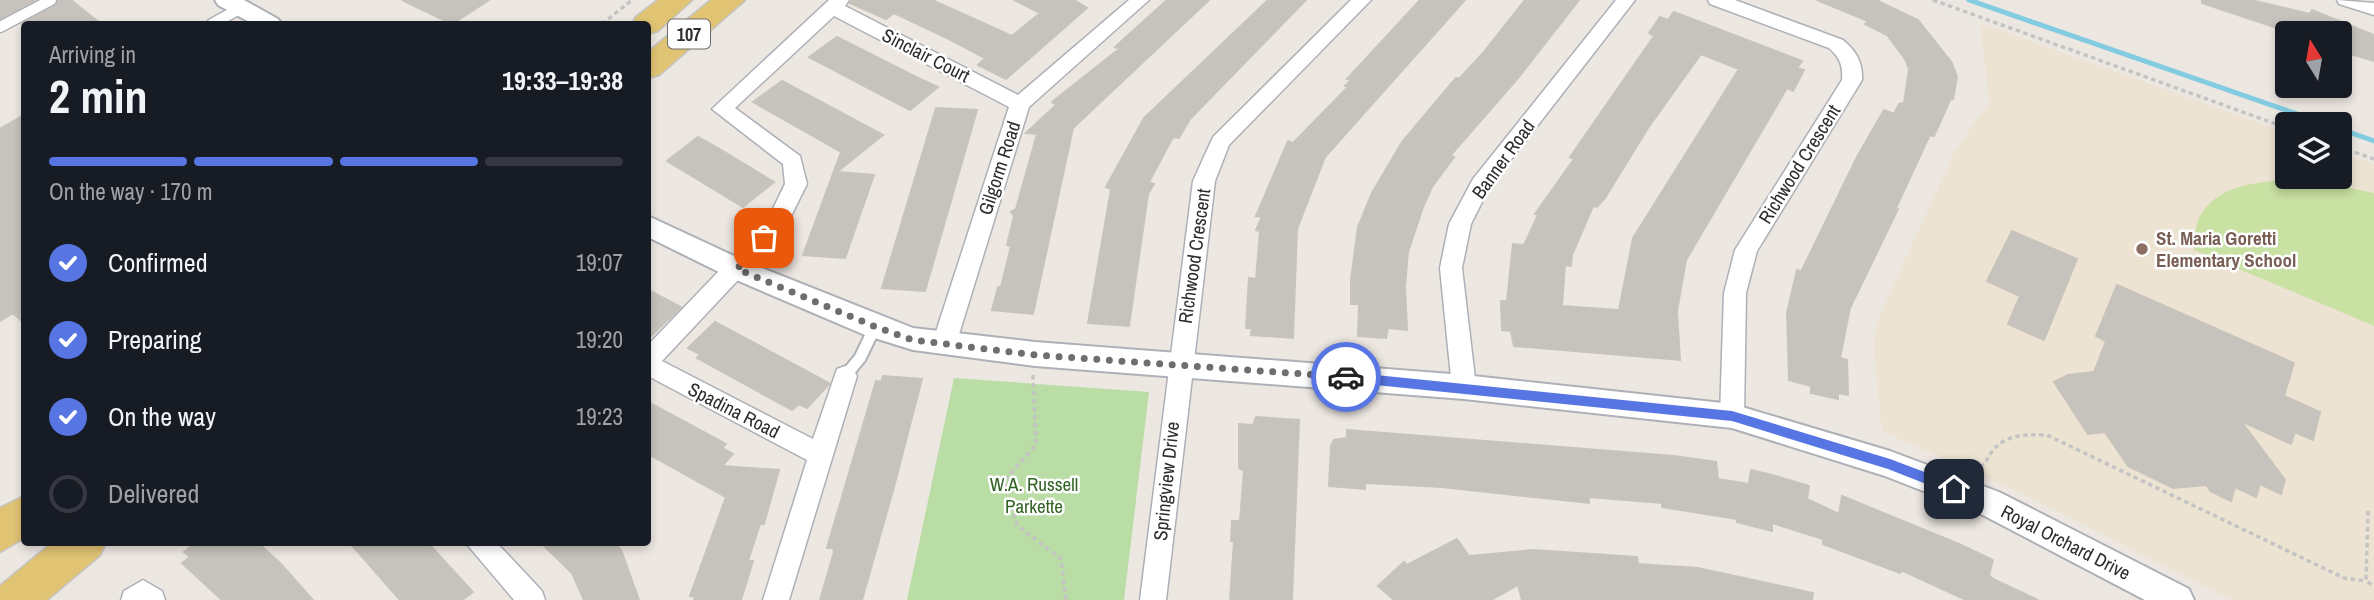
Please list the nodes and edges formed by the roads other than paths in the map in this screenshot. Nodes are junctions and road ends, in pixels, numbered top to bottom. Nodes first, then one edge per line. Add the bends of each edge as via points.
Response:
1 (51, 0) edge
2 (677, 0) edge
3 (730, 0) edge
4 (1362, 0) edge
5 (1626, 0) edge
6 (1717, 0) edge
7 (2346, 0) edge
8 (1137, 1) edge
9 (240, 3) edge
10 (836, 3) edge
11 (2374, 9) edge
12 (216, 21) edge
13 (266, 21) edge
14 (651, 21) edge
15 (0, 27) edge
16 (651, 66) edge
17 (1020, 104) junction
18 (651, 227) edge
19 (737, 269) junction
20 (876, 327) junction
21 (944, 344) junction
22 (651, 360) edge
23 (1180, 363) junction
24 (651, 365) edge
25 (845, 376) joint
26 (1464, 387) junction
27 (1732, 416) junction
28 (820, 455) junction
29 (21, 516) edge
30 (0, 533) edge
31 (80, 546) edge
32 (482, 546) edge
33 (15, 600) edge
34 (134, 600) edge
35 (152, 600) edge
36 (531, 600) edge
37 (776, 600) edge
38 (1153, 600) edge
39 (2177, 600) edge

1 - 15 lane
2 - 14 main road, 107
3 - 16 main road, 107
4 - 23 street, Richwood Crescent via 1220,142 1204,181
5 - 26 street, Banner Road via 1480,184 1460,224 1451,268
6 - 27 street, Richwood Crescent via 1836,44 1849,56 1853,68 1852,79 1746,250 1735,293
7 - 11 street
8 - 17 street, Gilgorm Road
9 - 12 lane
9 - 13 street
10 - 17 street, Sinclair Court
10 - 19 street, Spadina Road via 722,109 793,162 796,184 775,226
17 - 21 street, Gilgorm Road
18 - 19 street, Royal Orchard Drive
19 - 20 street, Royal Orchard Drive
19 - 22 street, Spadina Road
20 - 21 street, Royal Orchard Drive via 913,340
20 - 25 lane
21 - 23 street, Royal Orchard Drive via 1035,355
23 - 26 street, Royal Orchard Drive
23 - 38 street, Springview Drive
24 - 28 street, Spadina Road
25 - 28 street
26 - 27 street, Royal Orchard Drive
27 - 39 street, Royal Orchard Drive via 1890,464 1987,502
28 - 37 street
29 - 30 main road
31 - 33 main road
32 - 36 street
34 - 35 street via 143,592

